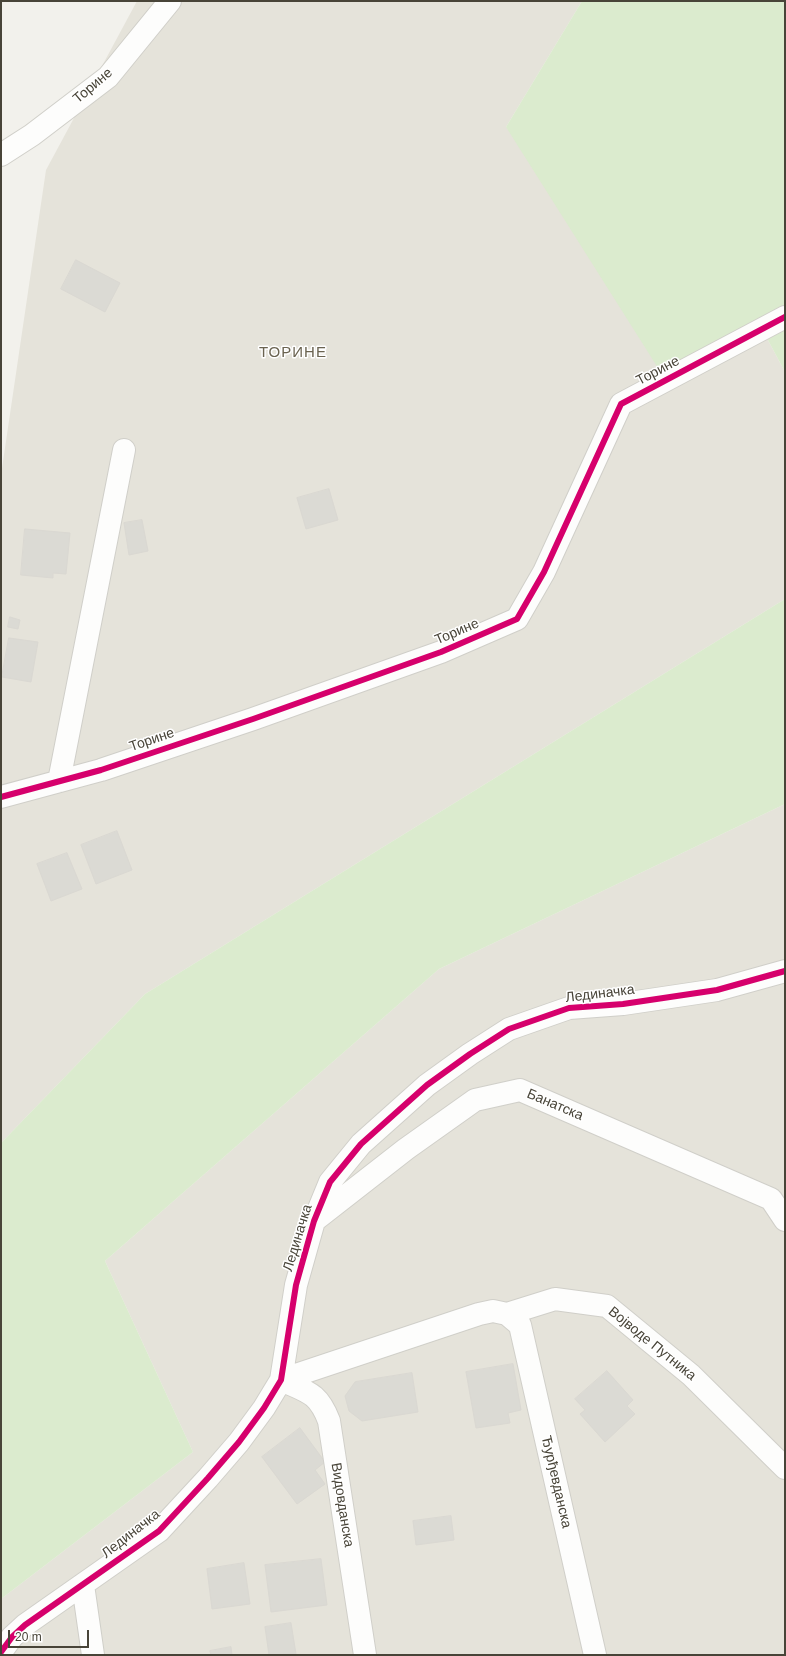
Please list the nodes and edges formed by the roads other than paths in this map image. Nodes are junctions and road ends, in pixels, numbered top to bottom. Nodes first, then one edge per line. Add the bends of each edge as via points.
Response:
1 (170, 1) edge
2 (1, 154) edge
3 (785, 317) edge
4 (124, 450) dead end
5 (59, 781) junction
6 (1, 797) edge
7 (785, 971) edge
8 (785, 1220) edge
9 (314, 1221) junction
10 (507, 1314) junction
11 (281, 1380) junction
12 (785, 1468) edge
13 (83, 1586) junction
14 (1, 1652) edge
15 (93, 1655) edge
16 (365, 1655) edge
17 (595, 1655) edge

1 - 2 street, Торине via 108,76 32,135
3 - 5 street, Торине via 621,404 544,572 517,619 434,655 124,762
4 - 5 street
5 - 6 street, Торине
7 - 9 street, Лединачка via 717,990 623,1004 569,1008 509,1029 427,1085 361,1144 330,1182
8 - 9 street, Банатска via 771,1199 520,1090 475,1100 406,1149
9 - 11 street, Лединачка via 296,1285
10 - 11 street, Војводе Путника via 479,1314
10 - 12 street, Војводе Путника via 555,1299 607,1306 691,1375
10 - 17 street, Ђурђевданска via 520,1325
11 - 13 street, Лединачка via 239,1442 208,1478 158,1530
11 - 16 street, Видовданска via 315,1396 324,1407 329,1421
13 - 14 street, Лединачка via 26,1625
13 - 15 street

